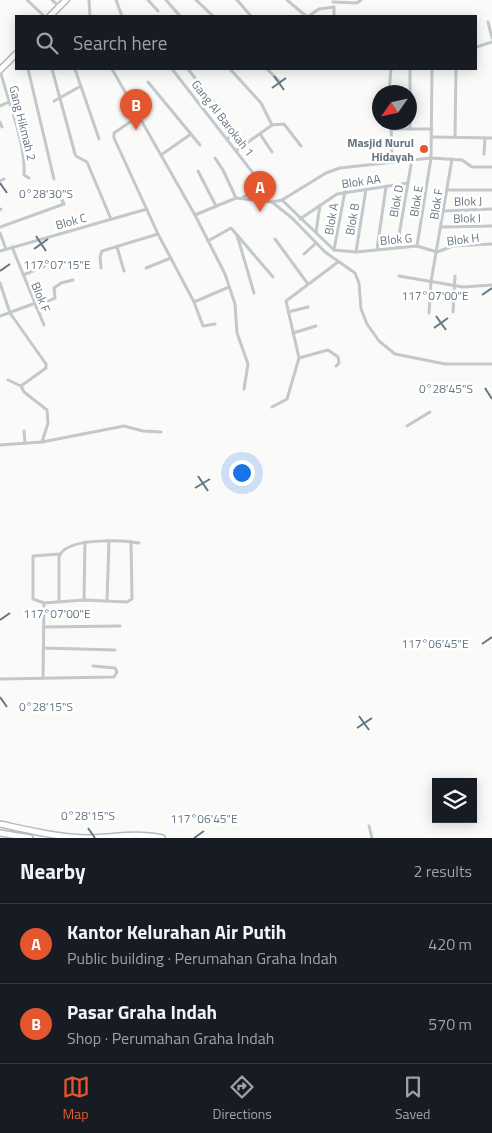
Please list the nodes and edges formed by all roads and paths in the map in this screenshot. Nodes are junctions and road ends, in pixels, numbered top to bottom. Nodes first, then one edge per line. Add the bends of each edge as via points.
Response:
1 (27, 0) edge
2 (52, 0) edge
3 (66, 0) edge
4 (89, 0) edge
5 (116, 0) edge
6 (148, 0) edge
7 (166, 0) edge
8 (196, 0) edge
9 (237, 0) edge
10 (361, 0) edge
11 (290, 1) edge
12 (333, 1) edge
13 (60, 6) junction
14 (334, 7) junction
15 (158, 11) dead end
16 (43, 15) edge
17 (52, 15) edge
18 (90, 15) edge
19 (122, 15) edge
20 (179, 15) edge
21 (211, 15) edge
22 (250, 15) edge
23 (306, 15) edge
24 (309, 15) edge
25 (334, 15) edge
26 (488, 22) dead end
27 (492, 38) edge
28 (492, 42) edge
29 (477, 47) edge
30 (15, 55) edge
31 (0, 70) edge
32 (28, 70) edge
33 (52, 70) edge
34 (75, 70) edge
35 (113, 70) edge
36 (173, 70) edge
37 (189, 70) edge
38 (231, 70) edge
39 (268, 70) edge
40 (390, 70) edge
41 (410, 70) edge
42 (432, 70) edge
43 (456, 70) edge
44 (148, 82) dead end
45 (280, 82) dead end
46 (389, 85) edge
47 (410, 85) edge
48 (81, 86) junction
49 (61, 99) junction
50 (147, 99) dead end
51 (54, 101) dead end
52 (9, 102) junction
53 (0, 106) edge
54 (134, 108) junction
55 (139, 116) junction
56 (0, 122) edge
57 (272, 125) junction
58 (2, 127) dead end
59 (417, 129) edge
60 (432, 129) junction
61 (392, 130) edge
62 (191, 134) junction
63 (260, 134) junction
64 (455, 136) junction
65 (433, 137) junction
66 (485, 138) junction
67 (492, 138) edge
68 (99, 139) dead end
69 (227, 139) junction
70 (200, 145) dead end
71 (301, 146) dead end
72 (237, 150) junction
73 (272, 152) dead end
74 (484, 154) dead end
75 (161, 155) junction
76 (215, 158) dead end
77 (431, 158) junction
78 (412, 159) junction
79 (452, 159) junction
80 (392, 161) junction
81 (492, 167) edge
82 (198, 171) dead end
83 (29, 178) dead end
84 (54, 179) dead end
85 (408, 183) junction
86 (386, 187) junction
87 (366, 189) junction
88 (57, 190) dead end
89 (447, 190) junction
90 (492, 190) edge
91 (345, 192) junction
92 (236, 198) junction
93 (242, 198) junction
94 (282, 200) junction
95 (272, 202) junction
96 (320, 205) junction
97 (216, 206) junction
98 (147, 209) junction
99 (492, 210) edge
100 (444, 211) junction
101 (195, 215) junction
102 (111, 219) junction
103 (300, 219) junction
104 (492, 226) edge
105 (0, 227) edge
106 (442, 228) junction
107 (0, 233) edge
108 (315, 233) junction
109 (158, 234) junction
110 (236, 234) junction
111 (275, 239) dead end
112 (208, 241) junction
113 (315, 244) junction
114 (492, 244) edge
115 (418, 246) junction
116 (12, 247) junction
117 (117, 247) junction
118 (397, 247) junction
119 (6, 249) junction
120 (378, 249) junction
121 (334, 250) junction
122 (0, 251) edge
123 (356, 252) junction
124 (437, 252) junction
125 (304, 254) dead end
126 (171, 258) junction
127 (338, 262) junction
128 (45, 266) dead end
129 (101, 268) dead end
130 (146, 268) dead end
131 (124, 271) dead end
132 (23, 275) junction
133 (399, 276) dead end
134 (454, 276) dead end
135 (273, 277) dead end
136 (73, 280) dead end
137 (431, 282) junction
138 (0, 283) edge
139 (308, 284) junction
140 (492, 285) edge
141 (454, 286) junction
142 (229, 287) junction
143 (254, 293) dead end
144 (194, 302) junction
145 (34, 306) junction
146 (308, 307) dead end
147 (288, 312) junction
148 (453, 312) dead end
149 (10, 313) junction
150 (429, 313) dead end
151 (0, 316) edge
152 (215, 324) dead end
153 (44, 326) dead end
154 (316, 326) dead end
155 (293, 333) junction
156 (299, 358) junction
157 (492, 364) edge
158 (336, 366) dead end
159 (8, 380) dead end
160 (21, 386) junction
161 (244, 389) dead end
162 (272, 407) dead end
163 (430, 412) dead end
164 (407, 426) dead end
165 (24, 431) dead end
166 (161, 432) dead end
167 (42, 442) junction
168 (25, 443) junction
169 (0, 445) edge
170 (109, 541) junction
171 (85, 542) junction
172 (131, 542) junction
173 (139, 543) dead end
174 (60, 554) junction
175 (84, 600) junction
176 (59, 601) junction
177 (107, 601) junction
178 (44, 605) junction
179 (120, 626) dead end
180 (44, 627) junction
181 (44, 648) junction
182 (115, 650) dead end
183 (93, 666) dead end
184 (42, 678) junction
185 (0, 679) edge
186 (0, 824) edge
187 (369, 826) dead end
188 (26, 830) junction
189 (0, 833) edge
190 (28, 838) edge
191 (162, 838) edge
192 (372, 838) edge

1 - 16 street
2 - 13 street
3 - 13 main road
4 - 18 street
5 - 19 street
6 - 15 street
7 - 20 street
8 - 21 street
9 - 22 street
10 - 12 street via 357,3
11 - 23 street
12 - 14 street
13 - 17 main road
14 - 24 street via 319,9
14 - 25 street
26 - 27 street
28 - 29 street
30 - 31 main road
31 - 52 street, Gang Hikmah 2
32 - 84 street
33 - 49 street
34 - 48 street
35 - 54 street
36 - 69 street, Gang Al Barokah 1
37 - 69 street via 235,130
38 - 57 street via 260,102
39 - 45 street
40 - 46 street
41 - 47 street
42 - 60 street, Blok E
43 - 64 street
44 - 62 street
48 - 49 street
48 - 68 street
49 - 51 street
49 - 102 street via 76,155 87,162
50 - 54 street
52 - 53 street
52 - 83 street, Gang Hikmah 2 via 25,162 24,175
54 - 55 street
55 - 75 street
55 - 98 street via 114,136
56 - 58 street
57 - 63 street
57 - 71 street via 284,124
59 - 60 street
60 - 65 street, Blok E
61 - 80 street
62 - 70 street
62 - 75 street
63 - 72 street
63 - 73 street
64 - 65 street
64 - 66 street
65 - 77 street, Blok E
66 - 67 street
66 - 74 street
69 - 72 street, Gang Al Barokah 1
72 - 93 street, Gang Al Barokah 1 via 261,185 260,189
75 - 101 street
76 - 92 street
77 - 78 street
77 - 79 street
77 - 115 street, Blok E
78 - 80 street
78 - 85 street, Blok D
79 - 81 street via 472,166
79 - 89 street, Blok F
80 - 94 street via 340,168
82 - 97 street
85 - 86 street, Blok AA
85 - 118 street, Blok D
86 - 87 street, Blok AA
86 - 120 street
87 - 91 street, Blok AA
87 - 123 street, Blok B
88 - 105 street via 64,204
89 - 90 street
89 - 100 street, Blok F
91 - 96 street, Blok AA
91 - 121 street, Blok A
92 - 93 street
92 - 97 street
93 - 95 street
94 - 95 street
94 - 103 street
95 - 113 street via 292,218
96 - 103 street, Blok AA
96 - 108 street
97 - 101 street
98 - 102 street, Blok C
98 - 109 street
99 - 100 street, Blok J
100 - 106 street, Blok F
101 - 112 street
102 - 116 street, Blok C
103 - 108 street
104 - 106 street, Blok I
106 - 124 street, Blok F
107 - 119 street
108 - 121 street
109 - 117 street
109 - 126 street
110 - 112 street via 229,228
110 - 135 street
110 - 143 street
111 - 139 street
112 - 142 street
113 - 125 street
113 - 127 street
114 - 124 street, Blok H via 453,246
115 - 118 street, Blok G
115 - 124 street, Blok G
116 - 119 street, Blok C
116 - 132 street, Blok F
117 - 129 street via 100,253
117 - 131 street
118 - 120 street, Blok G
119 - 122 street, Blok C
120 - 123 street, Blok G
121 - 123 street, Blok G
124 - 137 street, Blok F
126 - 130 street
126 - 144 street
127 - 139 street
127 - 157 street via 358,278 363,315 384,346 402,357 445,364
128 - 132 street
132 - 145 street, Blok F
133 - 137 street
134 - 141 street
136 - 145 street via 57,285 54,298
137 - 141 street
137 - 150 street, Blok F
138 - 149 street
139 - 147 street via 288,298
140 - 141 street
141 - 148 street
142 - 144 street
142 - 161 street via 235,304 238,338 248,364
144 - 152 street via 204,327
145 - 149 street
145 - 153 street, Blok F
146 - 147 street
147 - 155 street
149 - 151 street
149 - 160 street via 46,364 43,372
154 - 155 street
155 - 156 street
156 - 158 street via 328,350 338,357 340,363
156 - 162 street via 287,399
159 - 160 street
160 - 167 street via 47,410 48,423
163 - 164 street
165 - 168 street
166 - 167 street via 124,426
167 - 168 street
168 - 169 street
170 - 171 street
170 - 172 street
170 - 177 street
171 - 174 street
171 - 175 street
172 - 173 street
172 - 177 street via 132,599 127,602
174 - 176 street
174 - 178 street via 33,556 33,599
175 - 176 street
175 - 177 street
176 - 178 street
178 - 180 street
179 - 180 street
180 - 181 street
181 - 182 street
181 - 184 street
183 - 184 street via 114,668 117,672 114,677
184 - 185 street
186 - 188 main road
187 - 192 street
188 - 190 main road
188 - 191 main road via 74,837 135,834
189 - 190 main road

